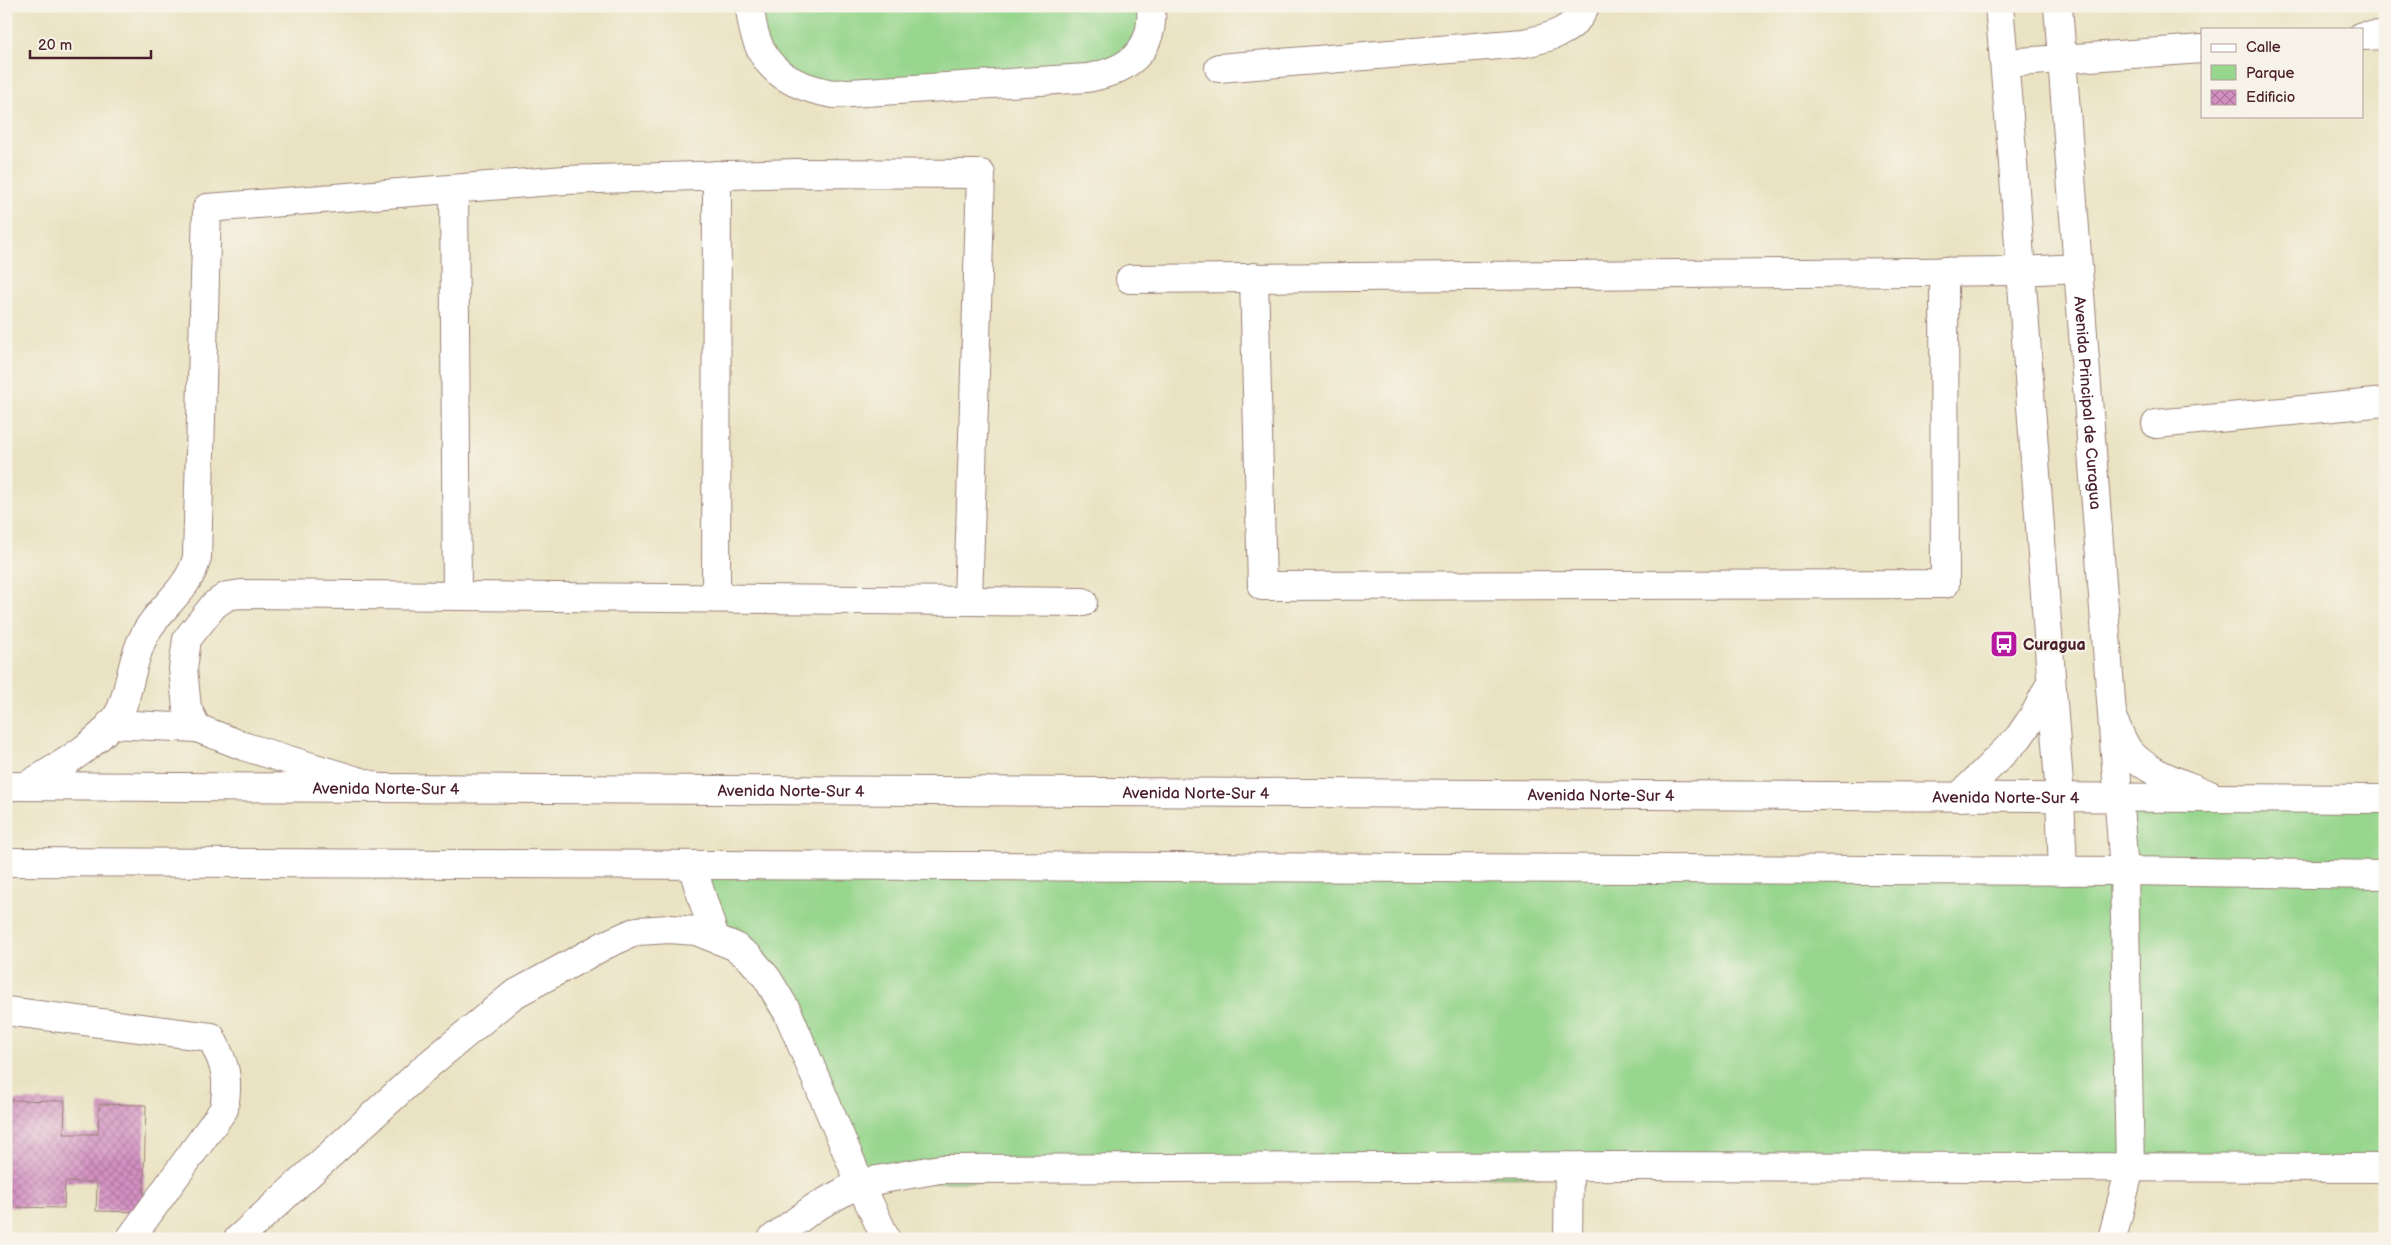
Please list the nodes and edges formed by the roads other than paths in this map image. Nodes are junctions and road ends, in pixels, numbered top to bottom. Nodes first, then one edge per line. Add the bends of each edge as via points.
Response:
1 (750, 6) edge
2 (1151, 6) edge
3 (1585, 6) edge
4 (2058, 6) edge
5 (2004, 7) edge
6 (2385, 35) edge
7 (2364, 36) edge
8 (2201, 49) edge
9 (2062, 59) junction
10 (2005, 63) junction
11 (1219, 68) dead end
12 (717, 175) junction
13 (454, 189) junction
14 (2077, 268) junction
15 (2021, 271) junction
16 (1944, 272) junction
17 (1254, 277) junction
18 (1130, 279) dead end
19 (2385, 402) edge
20 (2156, 424) dead end
21 (457, 596) junction
22 (716, 598) junction
23 (968, 601) junction
24 (1084, 602) dead end
25 (146, 633) junction
26 (187, 639) junction
27 (2051, 682) junction
28 (2113, 720) junction
29 (110, 724) junction
30 (197, 728) junction
31 (16, 786) edge
32 (382, 788) junction
33 (1959, 797) junction
34 (2060, 798) junction
35 (2119, 799) junction
36 (2220, 799) junction
37 (2385, 799) edge
38 (6, 862) edge
39 (692, 866) junction
40 (2063, 871) junction
41 (2124, 871) junction
42 (2385, 875) edge
43 (715, 938) junction
44 (6, 1010) edge
45 (1570, 1167) junction
46 (2130, 1168) junction
47 (2385, 1168) edge
48 (860, 1183) junction
49 (130, 1239) edge
50 (238, 1239) edge
51 (772, 1239) edge
52 (886, 1239) edge
53 (1568, 1239) edge
54 (2112, 1239) edge

1 - 2 street via 756,40 773,69 801,86 834,94 1107,75 1138,56 1150,28
3 - 11 street via 1562,32 1524,43
4 - 9 street, Avenida Principal de Curagua
5 - 10 street
6 - 7 street
8 - 9 street
9 - 10 street
9 - 14 street, Avenida Principal de Curagua
10 - 15 street
12 - 13 street via 565,180
12 - 22 street
12 - 23 street via 981,174
13 - 21 street
13 - 25 street via 207,208 197,557 185,585
14 - 15 street
14 - 28 street, Avenida Principal de Curagua
15 - 16 street
15 - 27 street
16 - 17 street
16 - 17 street via 1945,584 1262,586
17 - 18 street
19 - 20 street
21 - 22 street
21 - 26 street via 227,596 214,604
22 - 23 street
23 - 24 street
25 - 26 street
25 - 29 street via 134,656 122,708
26 - 30 street via 184,669 187,708
27 - 33 street via 2019,737
27 - 34 street
28 - 35 street, Avenida Principal de Curagua
28 - 36 street via 2128,750 2145,764 2160,774
29 - 30 street
29 - 31 street via 77,755
30 - 32 street via 246,748
31 - 32 street, Avenida Norte-Sur 4
32 - 33 street, Avenida Norte-Sur 4
33 - 34 street, Avenida Norte-Sur 4
34 - 35 street, Avenida Norte-Sur 4
34 - 40 street
35 - 36 street, Avenida Norte-Sur 4
35 - 41 street, Avenida Principal de Curagua
36 - 37 street, Avenida Norte-Sur 4
38 - 39 street
39 - 40 street
39 - 43 street
40 - 41 street
41 - 42 street
41 - 46 street, Avenida Principal de Curagua
43 - 48 street via 750,958 767,978 788,1013
43 - 50 street via 696,931 636,931 513,995 427,1066
44 - 49 street via 211,1037 223,1060 228,1084 224,1109
45 - 46 street
45 - 48 street via 940,1169
45 - 53 street
46 - 47 street
46 - 54 street, Avenida Principal de Curagua
48 - 51 street via 814,1208
48 - 52 street

